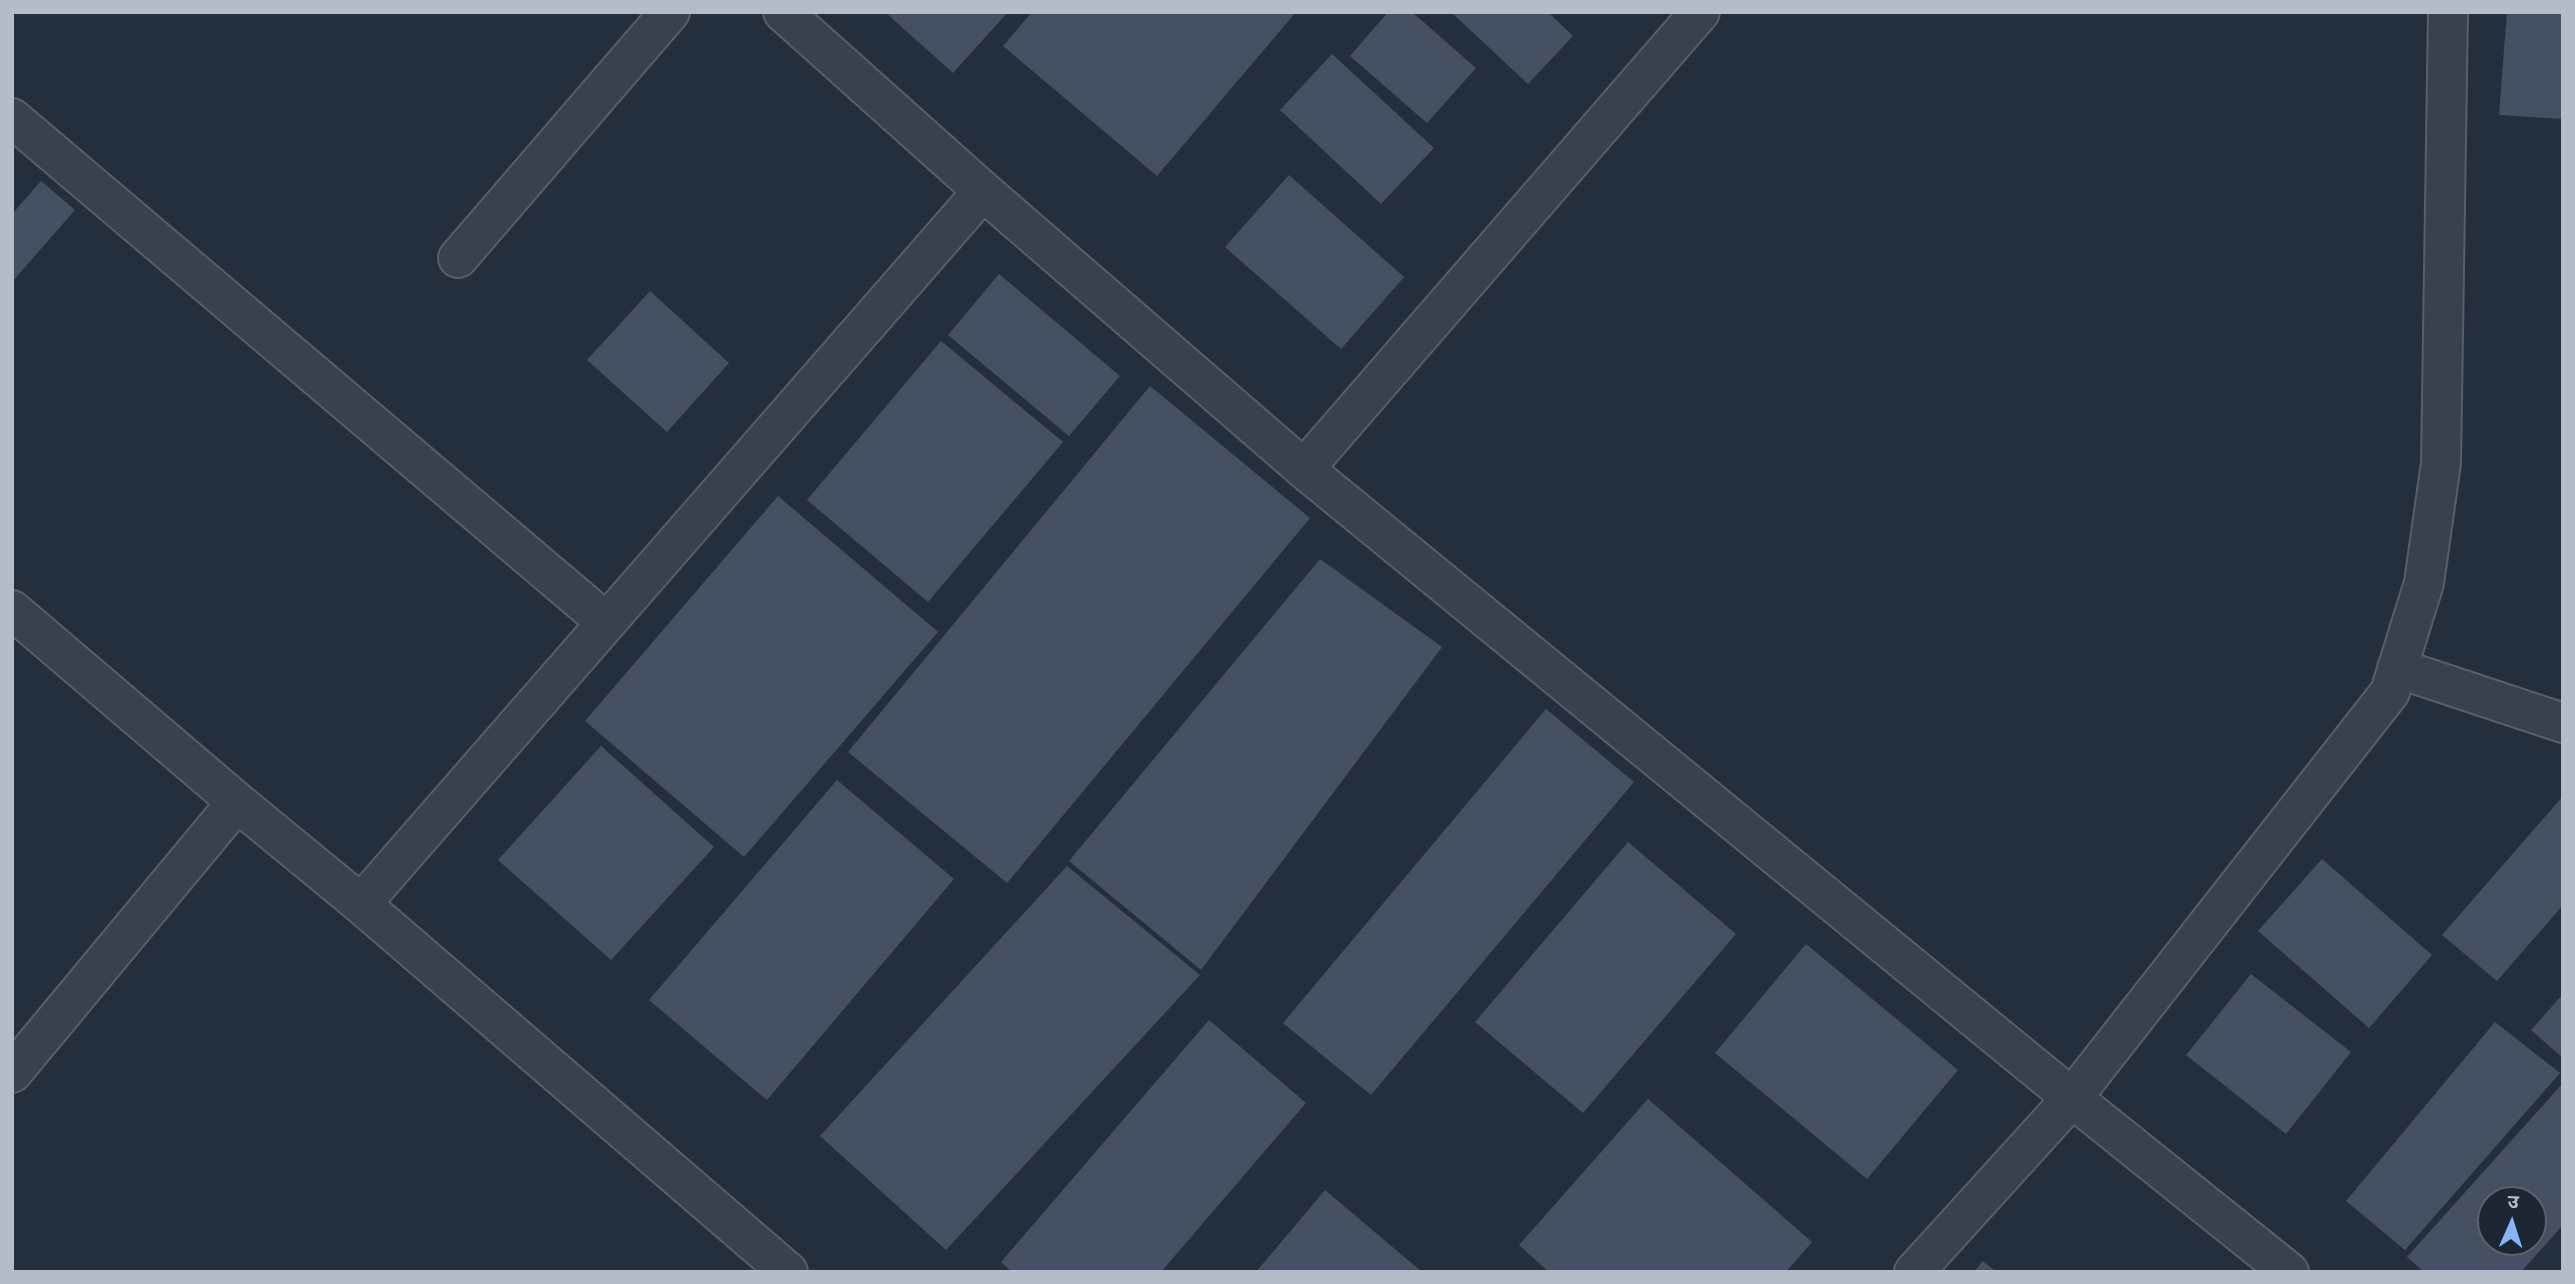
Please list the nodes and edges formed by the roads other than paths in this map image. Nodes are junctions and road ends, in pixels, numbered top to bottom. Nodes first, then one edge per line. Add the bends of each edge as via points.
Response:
1 (670, 12) edge
2 (783, 12) edge
3 (1700, 12) edge
4 (2448, 12) edge
5 (12, 118) edge
6 (983, 191) junction
7 (458, 258) dead end
8 (1304, 469) junction
9 (12, 610) edge
10 (606, 622) junction
11 (2397, 668) junction
12 (2563, 723) edge
13 (237, 802) junction
14 (361, 904) junction
15 (12, 1073) edge
16 (2072, 1098) junction
17 (788, 1272) edge
18 (1914, 1272) edge
19 (2289, 1272) edge

1 - 7 street
2 - 6 street
3 - 8 street
4 - 11 street via 2441,463 2424,583
5 - 10 street
6 - 8 street
6 - 10 street
8 - 16 street
9 - 13 street
10 - 14 street
11 - 12 street
11 - 16 street via 2390,692
13 - 14 street
13 - 15 street
14 - 17 street
16 - 18 street
16 - 19 street

